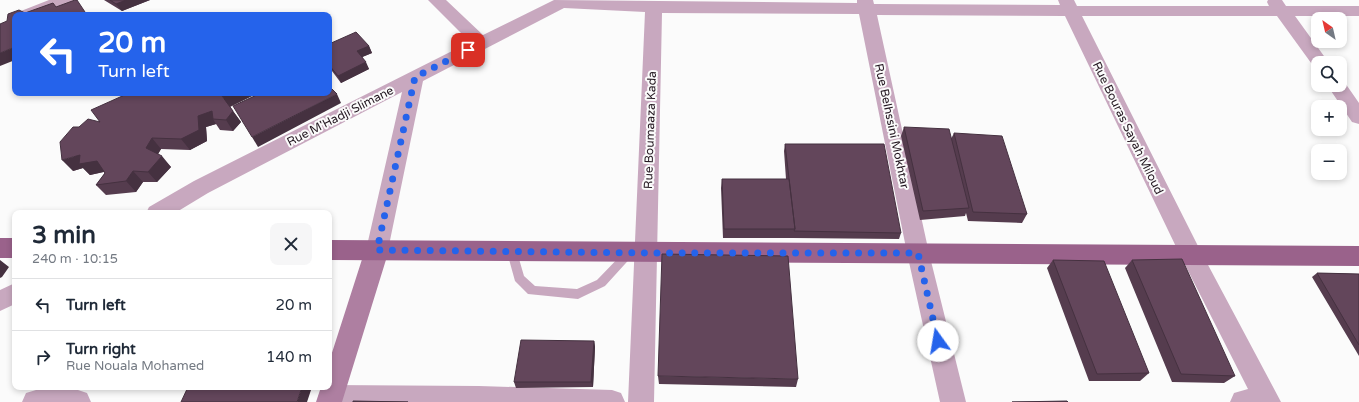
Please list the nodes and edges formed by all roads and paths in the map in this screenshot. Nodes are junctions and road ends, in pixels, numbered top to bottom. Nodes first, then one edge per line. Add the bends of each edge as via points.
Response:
1 (65, 0) edge
2 (436, 0) edge
3 (564, 1) edge
4 (866, 4) edge
5 (1068, 5) edge
6 (1277, 5) edge
7 (654, 8) junction
8 (1359, 10) edge
9 (35, 12) edge
10 (481, 43) junction
11 (1315, 56) edge
12 (415, 77) junction
13 (1341, 92) edge
14 (1359, 117) edge
15 (162, 210) edge
16 (0, 248) edge
17 (12, 248) edge
18 (332, 250) edge
19 (377, 250) junction
20 (512, 252) junction
21 (638, 253) junction
22 (918, 253) junction
23 (1191, 255) junction
24 (1359, 256) edge
25 (12, 295) edge
26 (0, 301) edge
27 (330, 399) edge
28 (951, 401) edge
29 (1260, 401) edge
30 (35, 402) edge
31 (78, 402) edge
32 (612, 402) edge
33 (641, 402) edge

1 - 9 street
2 - 10 street
3 - 7 street
3 - 10 street, Rue M'Hadji Slimane
4 - 5 street
4 - 7 street
4 - 22 street, Rue Belhssini Mokhtar
5 - 6 street
5 - 23 street, Rue Bouras Sayah Miloud
6 - 8 street
6 - 11 street
7 - 21 street, Rue Boumaaza Kada
10 - 12 street, Rue M'Hadji Slimane
12 - 15 street, Rue M'Hadji Slimane via 201,187
12 - 19 street
13 - 14 street
16 - 17 main road
18 - 19 main road
19 - 20 main road
19 - 27 street
20 - 21 main road
20 - 21 lane via 519,278 532,291 578,294 601,283
21 - 22 main road
21 - 33 street, Rue Boumaaza Kada
22 - 23 main road
22 - 28 street, Rue Belhssini Mokhtar
23 - 24 main road
23 - 29 street, Rue Bouras Sayah Miloud
25 - 26 street
27 - 32 street via 480,398
30 - 31 street via 46,399

